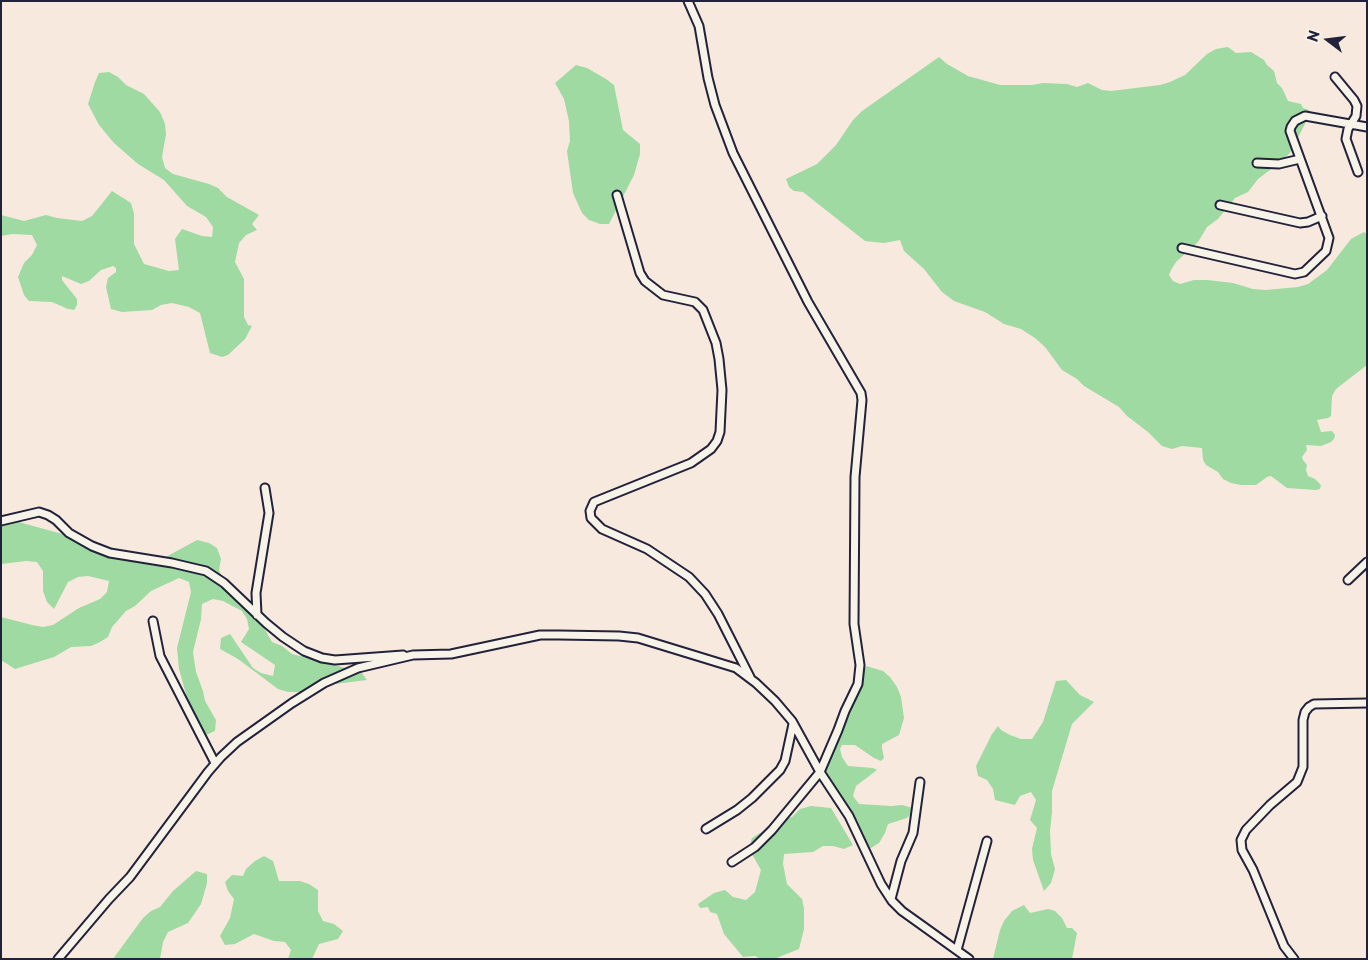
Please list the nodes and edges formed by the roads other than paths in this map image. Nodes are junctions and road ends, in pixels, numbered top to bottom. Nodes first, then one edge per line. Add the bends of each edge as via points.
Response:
1 (688, 1) edge
2 (1335, 77) dead end
3 (1351, 124) junction
4 (1367, 127) edge
5 (1300, 159) junction
6 (1257, 163) dead end
7 (1358, 172) dead end
8 (617, 195) dead end
9 (1220, 205) dead end
10 (1322, 216) junction
11 (1182, 248) dead end
12 (265, 488) dead end
13 (1, 521) edge
14 (1367, 562) edge
15 (1348, 580) dead end
16 (257, 615) junction
17 (153, 621) dead end
18 (413, 655) junction
19 (751, 680) junction
20 (1367, 703) edge
21 (793, 724) junction
22 (215, 763) junction
23 (820, 772) junction
24 (920, 782) dead end
25 (706, 829) dead end
26 (987, 841) dead end
27 (732, 862) dead end
28 (891, 899) junction
29 (956, 950) junction
30 (58, 959) edge
31 (969, 959) edge
32 (1294, 959) edge

1 - 23 street via 699,26 715,105 733,152 808,302 862,400 855,477 854,624 860,674
2 - 3 street via 1356,103
3 - 4 street
3 - 5 street via 1309,116 1298,118 1290,131
3 - 7 street via 1346,139
5 - 6 street via 1279,164
5 - 10 street
8 - 19 street via 645,281 663,295 695,302 703,310 719,359 722,390 720,432 711,449 691,463 594,502 591,518 602,529 647,549 689,577 718,614
9 - 10 street via 1300,223
10 - 11 street via 1328,247 1301,273
12 - 16 street via 269,513 256,593
13 - 16 street via 39,512 48,515 69,533 110,553 206,571 224,583
14 - 15 street
16 - 18 street via 304,651 322,658
17 - 22 street via 160,656
18 - 19 street via 451,654 540,635 619,636 638,638 736,668
18 - 22 street via 358,668 324,683 236,742
19 - 21 street via 775,701
20 - 32 street via 1314,704 1305,712 1303,767 1297,782 1270,805 1246,830 1241,840 1242,850 1284,946
21 - 23 street
21 - 25 street via 780,770 737,810
22 - 30 street via 130,877
23 - 27 street via 772,830
23 - 28 street via 849,816
24 - 28 street via 913,833
26 - 29 street
28 - 29 street via 902,911
29 - 31 street

